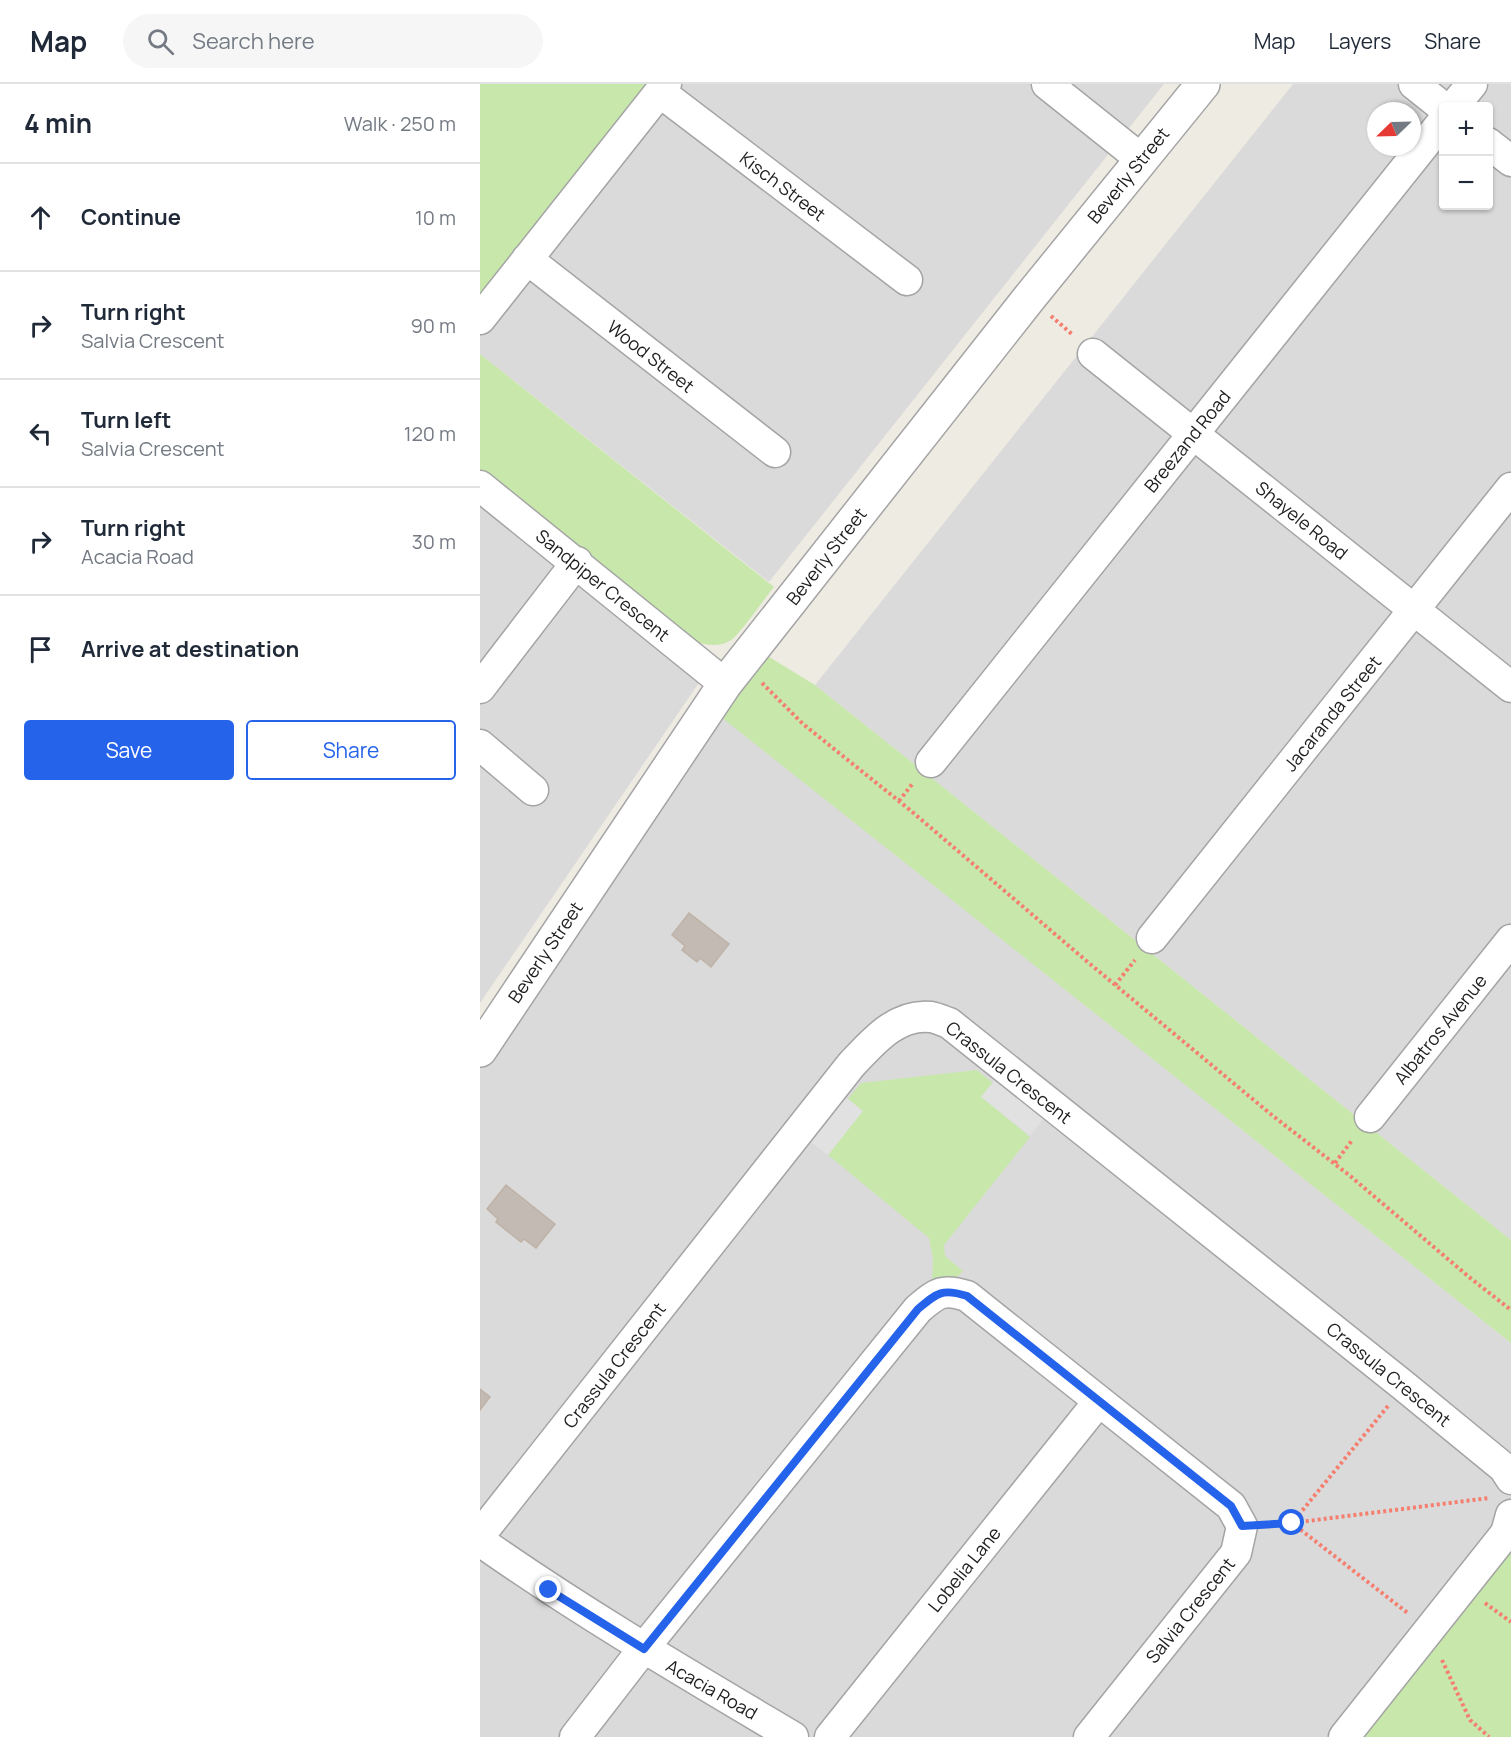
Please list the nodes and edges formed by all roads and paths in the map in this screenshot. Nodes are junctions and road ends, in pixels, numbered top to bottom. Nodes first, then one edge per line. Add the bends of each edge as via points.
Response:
1 (1047, 84) edge
2 (1203, 84) edge
3 (1414, 84) edge
4 (1472, 84) edge
5 (663, 88) edge
6 (1458, 102) edge
7 (1439, 105) edge
8 (1439, 125) edge
9 (1493, 147) edge
10 (1141, 159) junction
11 (1511, 161) edge
12 (527, 259) junction
13 (907, 280) dead end
14 (1030, 297) junction
15 (480, 319) edge
16 (1093, 354) joint
17 (1193, 433) junction
18 (775, 452) dead end
19 (480, 486) edge
20 (1511, 488) edge
21 (577, 562) junction
22 (1414, 610) junction
23 (733, 674) junction
24 (1511, 687) edge
25 (480, 688) edge
26 (480, 745) edge
27 (930, 762) dead end
28 (533, 790) dead end
29 (1152, 938) dead end
30 (1511, 940) edge
31 (480, 1050) edge
32 (1370, 1117) dead end
33 (1511, 1310) edge
34 (1404, 1386) junction
35 (1099, 1401) junction
36 (1507, 1497) edge
37 (1292, 1523) junction
38 (1242, 1526) junction
39 (480, 1535) edge
40 (480, 1541) edge
41 (1429, 1630) junction
42 (644, 1649) junction
43 (575, 1737) edge
44 (793, 1737) edge
45 (830, 1737) edge
46 (1089, 1737) edge
47 (1344, 1737) edge
48 (1489, 1737) edge

1 - 10 street
2 - 10 street, Beverly Street
3 - 7 street
4 - 6 street
5 - 12 street
5 - 13 street, Kisch Street
8 - 17 street, Breezand Road
9 - 11 street
10 - 14 street, Beverly Street
12 - 15 street
12 - 18 street, Wood Street
14 - 16 path
14 - 23 street, Beverly Street
16 - 17 street, Shayele Road
17 - 22 street, Shayele Road
17 - 27 street, Breezand Road
19 - 21 street, Sandpiper Crescent
20 - 22 street, Jacaranda Street
21 - 23 street, Sandpiper Crescent
21 - 25 street
22 - 24 street, Shayele Road
22 - 29 street, Jacaranda Street
23 - 31 street, Beverly Street
23 - 33 path via 803,724 910,810 1090,964
26 - 28 street
30 - 32 street, Albatros Avenue
34 - 36 street, Crassula Crescent via 1504,1468
34 - 37 path
34 - 39 street, Crassula Crescent via 949,1023 931,1017 912,1019 894,1024 851,1065
35 - 38 street via 1231,1506
35 - 42 street via 967,1296 951,1291 936,1293 890,1342
35 - 45 street, Lobelia Lane
36 - 37 path
36 - 41 street via 1506,1533
37 - 38 path
37 - 41 path
38 - 46 street, Salvia Crescent via 1236,1553
40 - 42 street, Acacia Road
41 - 47 street
41 - 48 path via 1470,1720
42 - 43 street
42 - 44 street, Acacia Road

